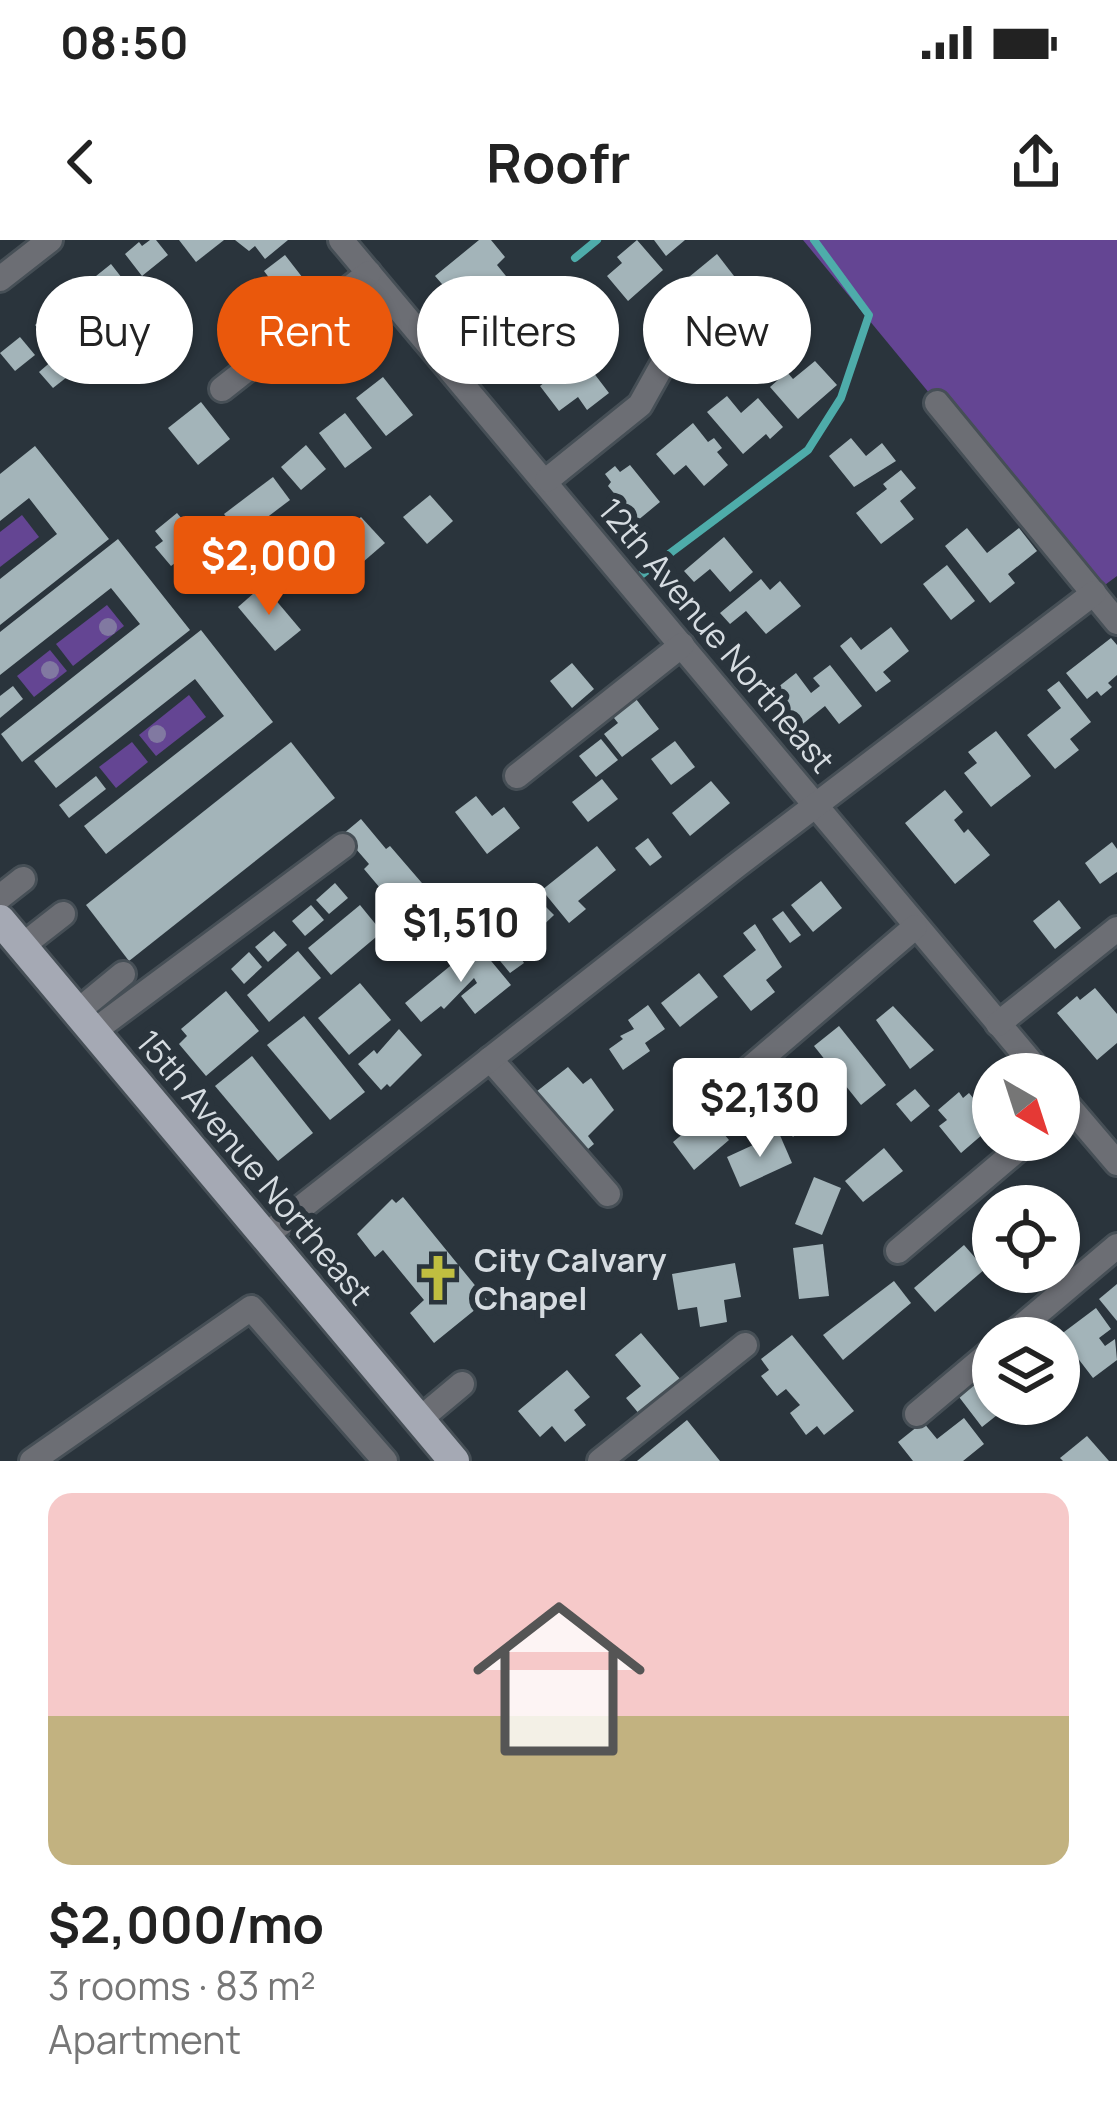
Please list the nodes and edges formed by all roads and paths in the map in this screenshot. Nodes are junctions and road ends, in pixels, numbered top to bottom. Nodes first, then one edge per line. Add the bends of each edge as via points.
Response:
1 (50, 240) edge
2 (341, 240) edge
3 (3, 270) edge
4 (369, 273) junction
5 (652, 384) edge
6 (222, 389) dead end
7 (938, 403) dead end
8 (547, 480) junction
9 (1094, 593) junction
10 (1117, 622) edge
11 (682, 645) junction
12 (517, 776) dead end
13 (816, 807) junction
14 (343, 846) dead end
15 (23, 879) dead end
16 (0, 897) edge
17 (63, 914) dead end
18 (0, 920) edge
19 (915, 926) junction
20 (1117, 929) edge
21 (22, 946) junction
22 (123, 974) dead end
23 (86, 1021) junction
24 (998, 1024) junction
25 (1023, 1053) edge
26 (490, 1059) junction
27 (741, 1076) dead end
28 (1080, 1124) edge
29 (1004, 1161) edge
30 (1117, 1162) edge
31 (608, 1194) dead end
32 (265, 1236) junction
33 (1117, 1246) edge
34 (898, 1250) dead end
35 (1032, 1317) edge
36 (745, 1345) dead end
37 (972, 1368) edge
38 (462, 1384) dead end
39 (917, 1414) dead end
40 (419, 1420) junction
41 (32, 1461) edge
42 (385, 1461) edge
43 (454, 1461) edge
44 (600, 1461) edge

1 - 3 street
2 - 4 street, 12th Avenue Northeast
4 - 6 street
4 - 8 street, 12th Avenue Northeast
5 - 8 street via 640,405
7 - 9 street
8 - 11 street, 12th Avenue Northeast
9 - 10 street
9 - 13 street
11 - 12 street
11 - 13 street, 12th Avenue Northeast
13 - 19 street, 12th Avenue Northeast
13 - 26 street
14 - 23 street
15 - 16 street
17 - 21 street
18 - 21 main road, 15th Avenue Northeast
19 - 24 street, 12th Avenue Northeast
19 - 27 street
20 - 24 street
21 - 23 main road, 15th Avenue Northeast
22 - 23 street
23 - 32 main road, 15th Avenue Northeast
24 - 25 street, 12th Avenue Northeast
26 - 31 street
26 - 32 street via 459,1095
28 - 30 street
29 - 34 street
32 - 40 main road, 15th Avenue Northeast
33 - 35 street
36 - 44 street
37 - 39 street
38 - 40 street
40 - 43 main road, 15th Avenue Northeast
41 - 42 street via 251,1308

